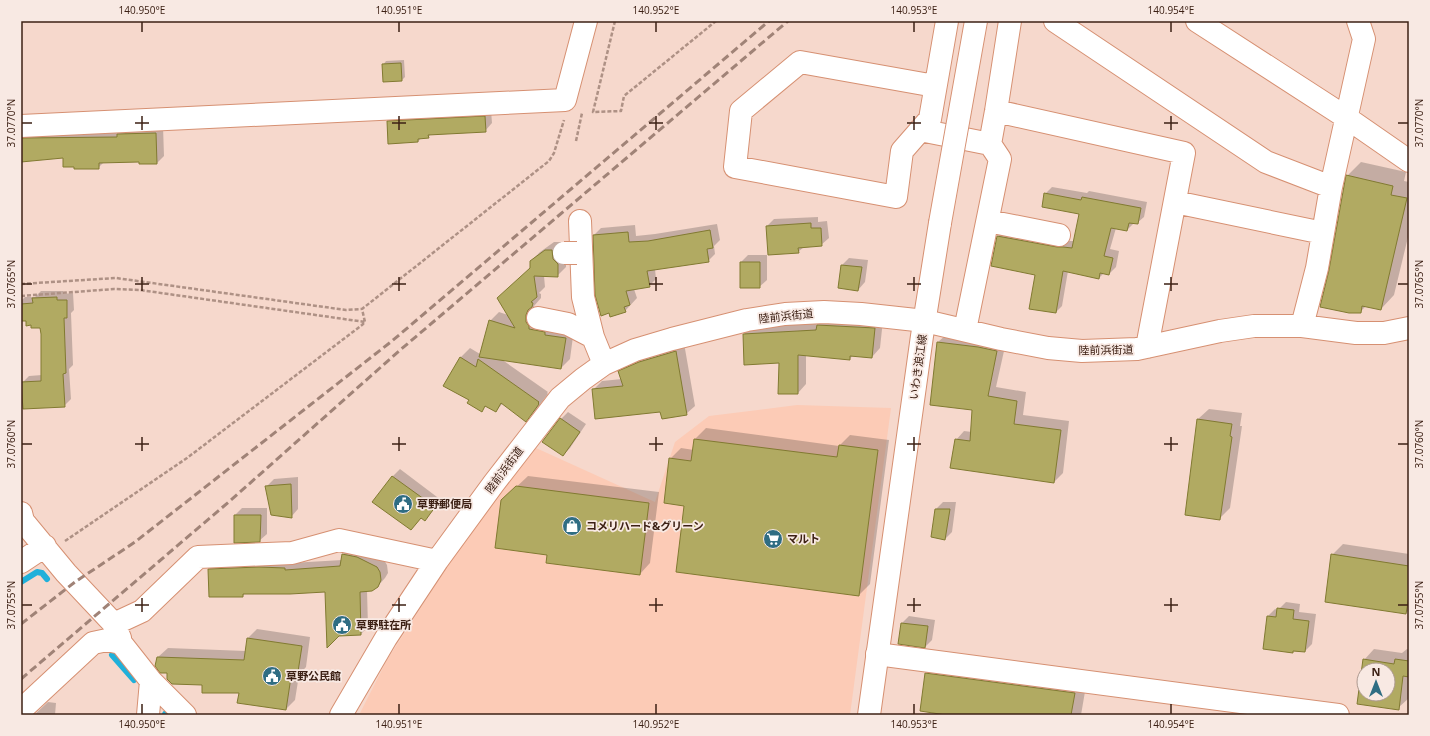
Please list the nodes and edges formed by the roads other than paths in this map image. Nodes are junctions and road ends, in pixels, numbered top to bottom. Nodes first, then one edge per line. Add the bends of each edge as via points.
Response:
1 (586, 21) edge
2 (947, 21) edge
3 (976, 21) edge
4 (1010, 21) edge
5 (1056, 21) edge
6 (1197, 21) edge
7 (1358, 21) edge
8 (935, 86) junction
9 (996, 111) junction
10 (1347, 118) junction
11 (21, 126) edge
12 (920, 130) junction
13 (990, 144) junction
14 (1409, 161) edge
15 (1331, 187) junction
16 (1175, 202) junction
17 (580, 221) dead end
18 (988, 221) junction
19 (1324, 233) junction
20 (1059, 235) dead end
21 (538, 318) dead end
22 (925, 321) junction
23 (1302, 326) junction
24 (1409, 328) edge
25 (965, 330) junction
26 (593, 337) junction
27 (1147, 347) junction
28 (604, 364) junction
29 (21, 513) edge
30 (45, 546) junction
31 (437, 561) junction
32 (21, 562) edge
33 (118, 634) junction
34 (877, 654) junction
35 (151, 681) junction
36 (21, 710) edge
37 (148, 715) edge
38 (185, 715) edge
39 (341, 715) edge
40 (869, 715) edge
41 (1338, 715) edge

1 - 11 street via 565,100
2 - 8 street
3 - 22 street, いわき浪江線, bridge
4 - 9 street
5 - 15 street via 1266,162
6 - 10 street
7 - 10 street via 1364,39
8 - 12 street via 930,119
8 - 12 street via 800,62 741,112 735,167 896,197 902,151
9 - 13 street
9 - 16 street via 1184,153
10 - 14 street
10 - 15 street
12 - 13 street
13 - 18 street via 1000,159
15 - 19 street
16 - 19 street
16 - 27 street
17 - 26 street via 574,253
18 - 20 street
18 - 25 street
19 - 23 street
21 - 26 street via 568,324
22 - 25 street, 陸前浜街道
22 - 28 street, 陸前浜街道 via 824,312 785,314 747,320 672,339 635,350
22 - 34 street, いわき浪江線
23 - 24 street, 陸前浜街道 via 1356,333 1384,333
23 - 27 street, 陸前浜街道 via 1254,326
25 - 27 street, 陸前浜街道 via 1048,348 1082,351
26 - 28 street
28 - 31 street, 陸前浜街道 via 560,398
29 - 30 street via 23,521
30 - 32 street
30 - 33 street
31 - 33 street via 339,540 292,553 198,557
31 - 39 street, 陸前浜街道 via 382,645
33 - 35 street
33 - 36 street via 93,643
34 - 40 street, いわき浪江線
34 - 41 street
35 - 37 street
35 - 38 street

